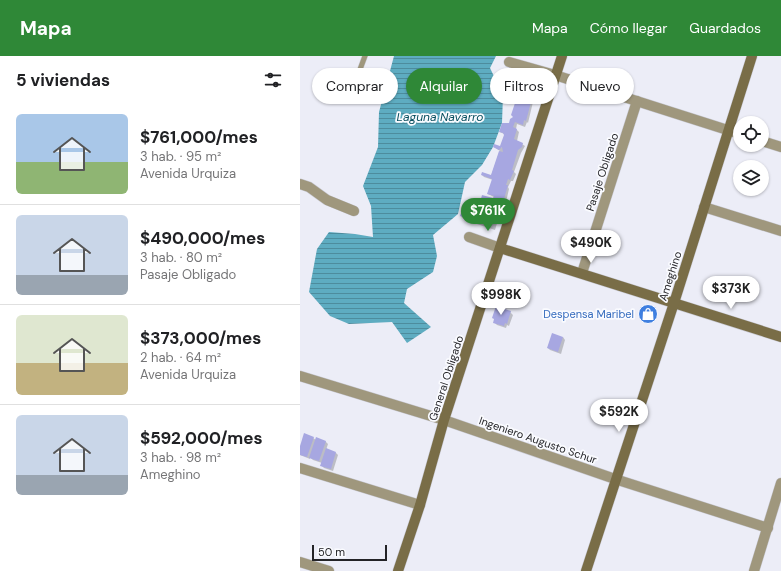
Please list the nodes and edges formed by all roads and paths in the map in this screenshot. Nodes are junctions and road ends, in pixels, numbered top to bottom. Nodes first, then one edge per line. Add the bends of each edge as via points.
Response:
1 (364, 56) edge
2 (562, 56) edge
3 (752, 56) edge
4 (509, 62) dead end
5 (360, 68) edge
6 (530, 68) edge
7 (558, 68) edge
8 (558, 76) edge
9 (637, 101) junction
10 (546, 104) edge
11 (729, 130) junction
12 (733, 131) edge
13 (769, 143) edge
14 (781, 147) edge
15 (300, 184) edge
16 (704, 207) junction
17 (354, 211) dead end
18 (781, 231) edge
19 (469, 237) dead end
20 (500, 248) junction
21 (582, 273) junction
22 (674, 303) junction
23 (781, 338) edge
24 (300, 376) edge
25 (444, 420) junction
26 (300, 468) edge
27 (615, 478) junction
28 (781, 483) edge
29 (420, 505) junction
30 (768, 528) junction
31 (300, 562) edge
32 (329, 571) edge
33 (398, 571) edge
34 (586, 571) edge
35 (754, 571) edge

1 - 5 lane
2 - 7 street, General Obligado
3 - 11 street, Ameghino
4 - 6 street
8 - 9 street
9 - 11 street
9 - 21 street, Pasaje Obligado
10 - 20 street, General Obligado
11 - 12 street
11 - 16 street, Ameghino
13 - 14 street
15 - 17 street via 309,187 327,200
16 - 18 street
16 - 22 street, Ameghino
19 - 20 street
20 - 21 street
20 - 25 street, General Obligado
21 - 22 street
22 - 23 street
22 - 27 street, Ameghino
24 - 25 street, Ingeniero Augusto Schur
25 - 27 street, Ingeniero Augusto Schur
25 - 29 street, General Obligado
26 - 29 street
27 - 30 street, Ingeniero Augusto Schur
27 - 34 street, Ameghino
28 - 30 street
29 - 33 street, General Obligado
30 - 35 street
31 - 32 street

